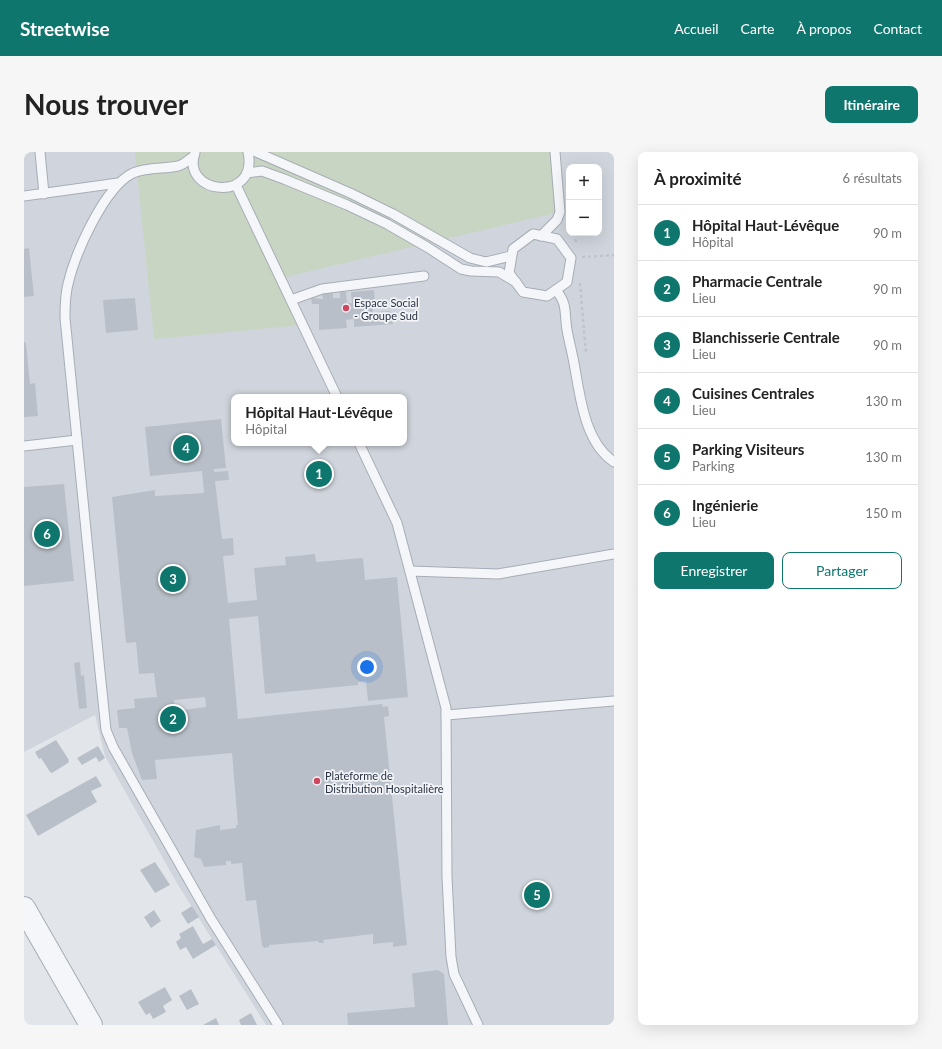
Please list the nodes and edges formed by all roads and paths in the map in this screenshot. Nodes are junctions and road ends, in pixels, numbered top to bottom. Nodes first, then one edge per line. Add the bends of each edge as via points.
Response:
1 (40, 152) edge
2 (248, 152) edge
3 (256, 152) edge
4 (555, 152) edge
5 (194, 154) edge
6 (247, 173) junction
7 (118, 184) junction
8 (236, 185) junction
9 (44, 194) junction
10 (24, 196) edge
11 (541, 236) junction
12 (575, 236) edge
13 (577, 251) dead end
14 (614, 255) edge
15 (512, 256) junction
16 (577, 257) dead end
17 (424, 276) dead end
18 (579, 280) dead end
19 (516, 282) junction
20 (556, 290) junction
21 (291, 300) junction
22 (586, 356) dead end
23 (336, 394) edge
24 (77, 440) junction
25 (24, 446) edge
26 (360, 446) edge
27 (614, 462) edge
28 (614, 554) edge
29 (410, 571) junction
30 (614, 701) edge
31 (446, 715) junction
32 (24, 908) edge
33 (91, 1025) edge
34 (278, 1025) edge
35 (478, 1025) edge

1 - 9 lane
2 - 6 lane via 250,161
3 - 15 lane via 393,214 470,258 486,262
4 - 11 lane via 560,212
5 - 7 lane via 180,166 133,173
5 - 8 lane via 195,169 201,180 210,186 223,189
6 - 8 lane
6 - 19 lane via 262,171 284,179 387,224 461,268 470,271 500,272
7 - 9 lane
7 - 24 lane via 105,200 75,261 66,292
8 - 21 lane
9 - 10 lane
11 - 15 lane via 532,234 513,249
11 - 20 lane via 556,239 571,258 567,282
12 - 13 path
14 - 16 path
15 - 19 lane via 509,273
17 - 21 lane via 322,289
18 - 22 path
19 - 20 lane via 523,292 547,296
20 - 27 lane via 564,299 566,329 584,416 596,442
21 - 23 lane
24 - 25 lane
24 - 34 lane via 106,730 113,747 211,919
26 - 29 lane via 397,523
28 - 29 lane via 498,574
29 - 31 lane
30 - 31 lane
31 - 35 lane via 447,877 451,957 454,974
32 - 33 street

